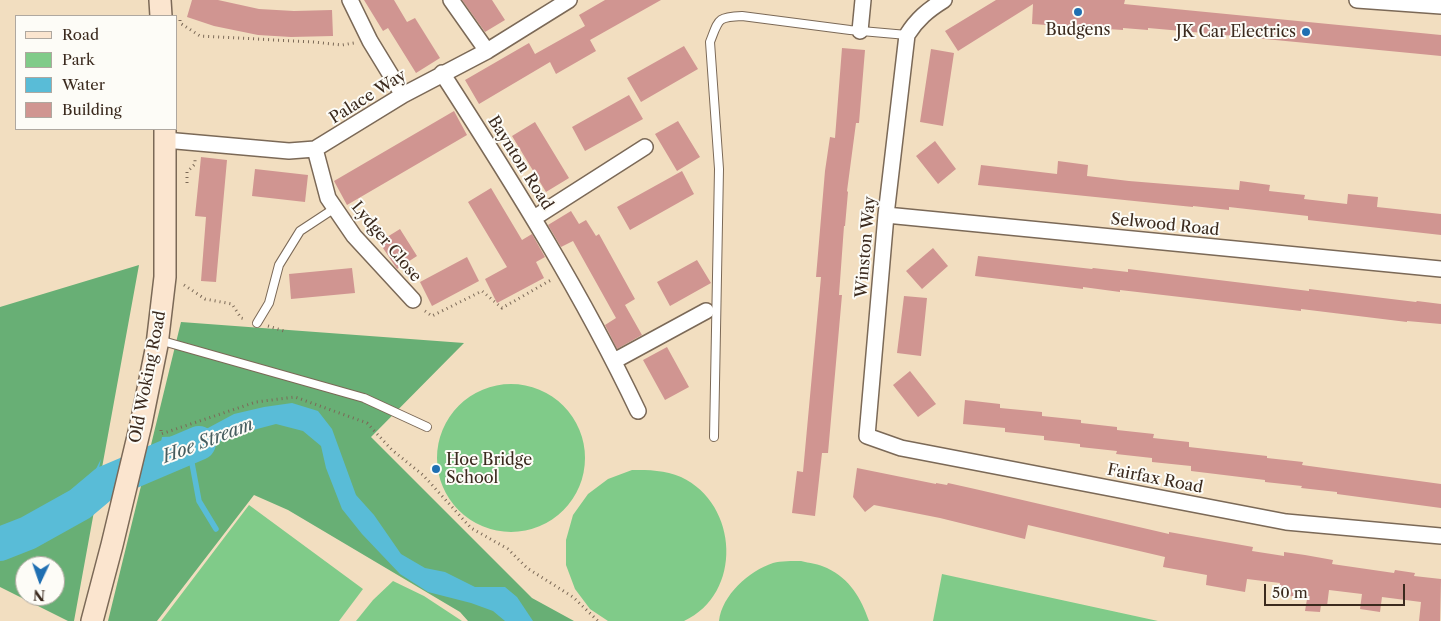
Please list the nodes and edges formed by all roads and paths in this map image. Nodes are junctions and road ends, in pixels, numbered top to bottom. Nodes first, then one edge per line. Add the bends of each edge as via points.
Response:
1 (160, 0) edge
2 (350, 0) edge
3 (451, 0) edge
4 (569, 0) edge
5 (863, 0) edge
6 (944, 0) edge
7 (1357, 0) edge
8 (1441, 6) edge
9 (170, 15) edge
10 (178, 21) edge
11 (860, 31) junction
12 (907, 35) junction
13 (370, 41) junction
14 (487, 51) junction
15 (442, 73) junction
16 (402, 95) junction
17 (165, 134) edge
18 (645, 147) dead end
19 (315, 149) junction
20 (335, 208) junction
21 (886, 215) junction
22 (534, 218) junction
23 (1441, 269) edge
24 (564, 273) junction
25 (165, 277) junction
26 (413, 300) joint
27 (706, 311) dead end
28 (257, 323) junction
29 (284, 331) dead end
30 (158, 340) junction
31 (614, 361) junction
32 (638, 411) dead end
33 (427, 427) dead end
34 (161, 434) dead end
35 (866, 436) joint
36 (714, 437) dead end
37 (1441, 536) edge
38 (92, 621) edge
39 (598, 621) edge

1 - 9 main road
2 - 13 street
3 - 14 street
4 - 14 street, Palace Way
5 - 11 street
6 - 12 street via 915,22
7 - 8 street
10 - 13 path via 200,36 342,45
11 - 12 lane
11 - 36 lane via 742,16 725,17 717,24 710,42 719,169
12 - 21 street, Winston Way
13 - 16 street
14 - 15 street, Palace Way
15 - 16 street, Palace Way
15 - 22 street, Baynton Road
16 - 19 street, Palace Way
17 - 19 street, Palace Way via 288,150
17 - 25 main road, Old Woking Road
18 - 22 street
19 - 20 street, Lydger Close via 328,198
20 - 26 street, Lydger Close via 354,236
20 - 28 lane via 300,231 279,265 269,303
21 - 23 street, Selwood Road
21 - 35 street, Winston Way
22 - 24 street, Baynton Road
24 - 26 path via 502,308 482,291 432,316
24 - 31 street, Baynton Road
25 - 28 path via 205,299 232,304 241,318
25 - 30 main road, Old Woking Road
27 - 31 street
28 - 29 path
30 - 33 lane via 364,398
30 - 38 main road, Old Woking Road via 141,424
31 - 32 street, Baynton Road
34 - 39 path via 256,402 295,397 367,422 392,450 423,475 470,528 508,549 527,568 573,597
35 - 37 street, Fairfax Road via 901,448 1286,522

